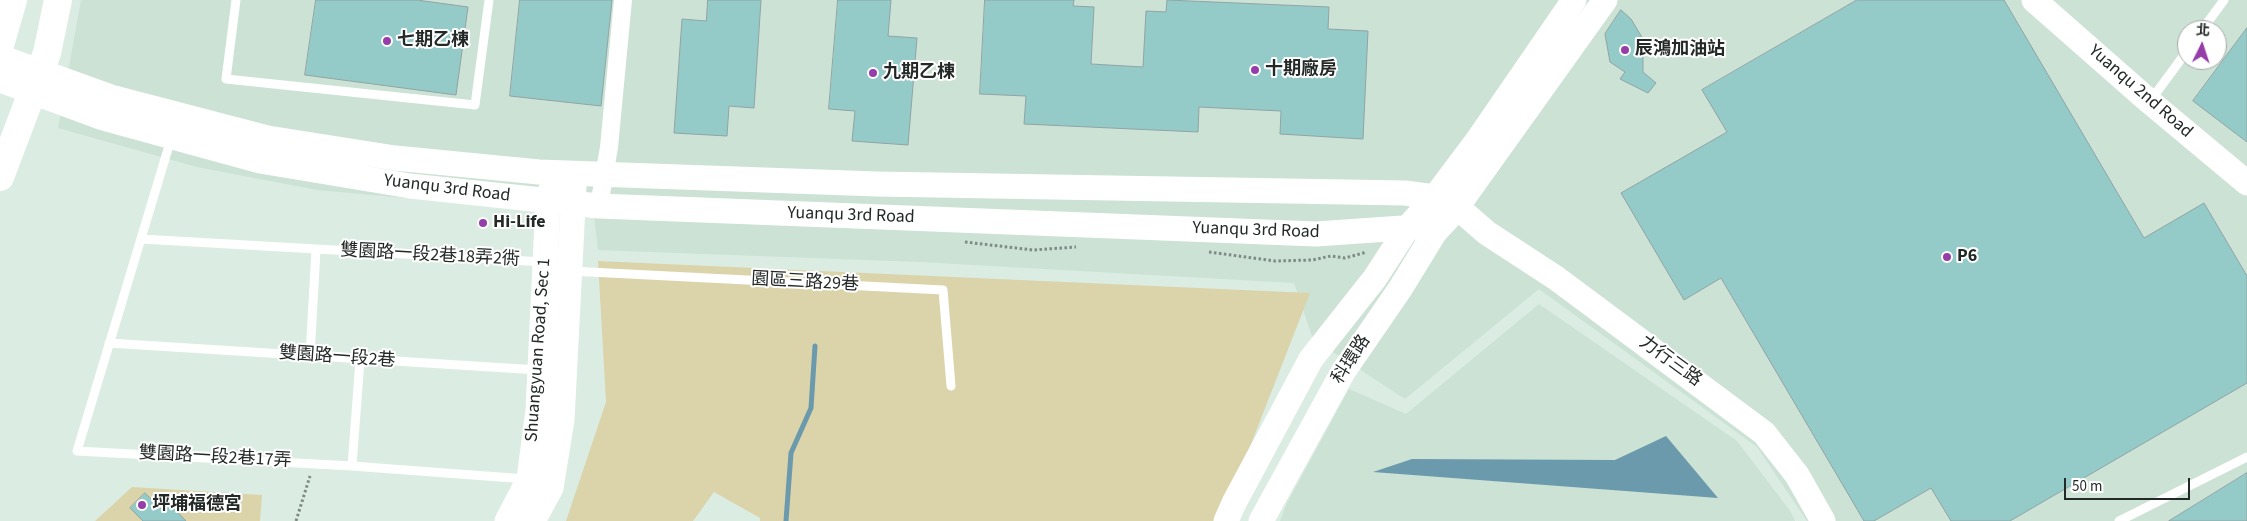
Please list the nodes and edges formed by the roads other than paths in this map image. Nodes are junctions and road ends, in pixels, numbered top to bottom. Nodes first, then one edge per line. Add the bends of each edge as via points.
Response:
1 (13, 0) edge
2 (58, 0) edge
3 (236, 0) edge
4 (489, 0) edge
5 (623, 0) edge
6 (1574, 0) edge
7 (1605, 0) edge
8 (2034, 0) edge
9 (2224, 0) edge
10 (2209, 20) edge
11 (0, 45) edge
12 (0, 57) edge
13 (2177, 65) edge
14 (0, 80) edge
15 (2150, 102) junction
16 (107, 108) junction
17 (172, 137) junction
18 (565, 174) junction
19 (606, 175) junction
20 (0, 177) edge
21 (2247, 183) edge
22 (1435, 198) junction
23 (548, 200) junction
24 (573, 203) junction
25 (600, 206) junction
26 (1457, 207) junction
27 (1420, 229) junction
28 (1365, 232) junction
29 (1487, 233) junction
30 (141, 239) junction
31 (316, 250) junction
32 (544, 262) junction
33 (570, 271) junction
34 (1380, 272) junction
35 (110, 343) junction
36 (310, 356) junction
37 (360, 360) junction
38 (551, 371) junction
39 (951, 386) dead end
40 (2247, 457) edge
41 (352, 466) junction
42 (529, 479) junction
43 (507, 521) edge
44 (533, 521) edge
45 (1226, 521) edge
46 (1261, 521) edge
47 (1823, 521) edge
48 (2119, 521) edge

1 - 11 highway
2 - 20 highway via 47,53
3 - 4 lane via 226,79 475,106
5 - 19 street
6 - 22 street
7 - 26 street
8 - 15 street, Yuanqu 2nd Road
9 - 10 lane
12 - 16 street, Yuanqu 3rd Road
13 - 15 lane
14 - 16 street, Yuanqu 3rd Road
15 - 21 street, Yuanqu 2nd Road
16 - 17 street, Yuanqu 3rd Road
16 - 18 street, Yuanqu 3rd Road via 395,158
17 - 23 street, Yuanqu 3rd Road via 269,162 410,186
17 - 30 lane
18 - 19 street, Yuanqu 3rd Road
18 - 23 street, Shuangyuan Road, Sec 1
18 - 24 street, Shuangyuan Road, Sec 1
19 - 22 street, Yuanqu 3rd Road via 877,184 1405,193
19 - 25 street
22 - 26 street, 力行三路
22 - 27 street, 科環路
23 - 24 street, Yuanqu 3rd Road
23 - 32 street, Shuangyuan Road, Sec 1
24 - 25 street, Yuanqu 3rd Road
24 - 33 street, Shuangyuan Road, Sec 1
25 - 28 street, Yuanqu 3rd Road via 1316,234
26 - 27 street, 科環路
26 - 29 street, 力行三路
27 - 28 street, Yuanqu 3rd Road
27 - 29 street
27 - 34 street, 科環路
27 - 46 street, 科環路 via 1400,289 1343,372
28 - 34 street via 1382,242 1384,262
29 - 47 street, 力行三路 via 1556,278 1764,434 1797,475
30 - 31 lane, 雙園路一段2巷18弄2衖
30 - 35 lane
31 - 32 lane, 雙園路一段2巷18弄2衖
31 - 36 lane
32 - 38 street, Shuangyuan Road, Sec 1
33 - 38 street, Shuangyuan Road, Sec 1
33 - 39 lane, 園區三路29巷 via 943,290
34 - 45 street, 科環路 via 1311,359
35 - 36 lane, 雙園路一段2巷
35 - 41 lane, 雙園路一段2巷17弄 via 77,452
36 - 37 lane, 雙園路一段2巷
37 - 38 lane, 雙園路一段2巷
37 - 41 lane
38 - 42 street, Shuangyuan Road, Sec 1 via 538,410
38 - 44 street, Shuangyuan Road, Sec 1 via 562,420 551,488
40 - 48 lane
41 - 42 lane, 雙園路一段2巷17弄
42 - 43 street, Shuangyuan Road, Sec 1

